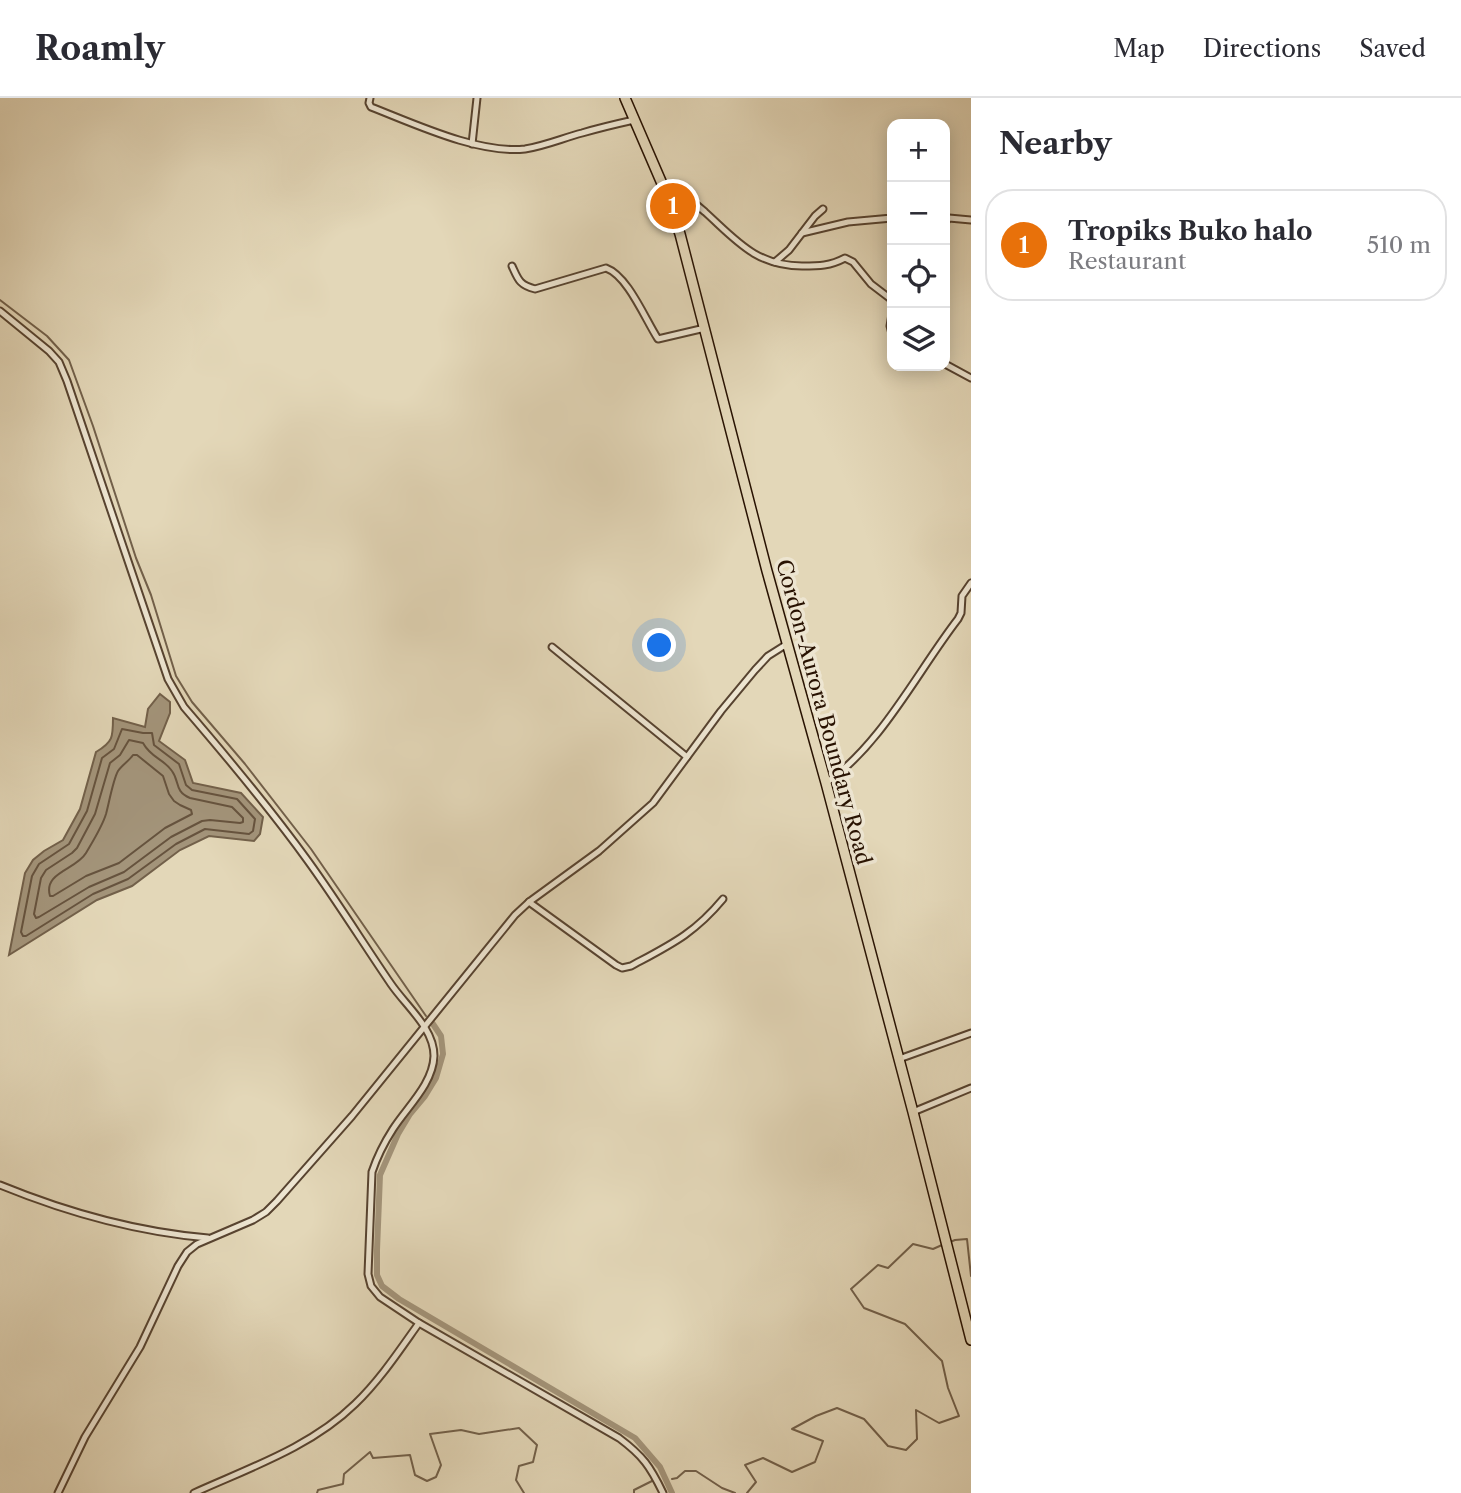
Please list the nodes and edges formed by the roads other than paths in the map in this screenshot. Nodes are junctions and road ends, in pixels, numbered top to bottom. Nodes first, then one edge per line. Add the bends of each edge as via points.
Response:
1 (370, 98) edge
2 (477, 98) edge
3 (625, 98) edge
4 (634, 120) junction
5 (471, 144) junction
6 (663, 186) junction
7 (823, 209) dead end
8 (887, 218) edge
9 (950, 219) edge
10 (971, 219) edge
11 (802, 233) junction
12 (775, 262) junction
13 (512, 266) dead end
14 (887, 296) edge
15 (0, 311) edge
16 (705, 328) junction
17 (950, 368) edge
18 (971, 378) edge
19 (971, 583) edge
20 (787, 644) junction
21 (552, 648) dead end
22 (687, 757) junction
23 (826, 783) junction
24 (723, 899) dead end
25 (529, 902) junction
26 (424, 1027) junction
27 (971, 1033) edge
28 (899, 1059) junction
29 (971, 1088) edge
30 (914, 1112) junction
31 (0, 1185) edge
32 (211, 1238) junction
33 (419, 1323) junction
34 (971, 1340) edge
35 (58, 1493) edge
36 (194, 1493) edge
37 (663, 1493) edge

1 - 5 street via 370,106
2 - 5 street
3 - 4 main road, Cordon-Aurora Boundary Road
4 - 5 street via 523,149
4 - 6 main road, Cordon-Aurora Boundary Road
6 - 12 street via 684,194 744,247
6 - 16 main road, Cordon-Aurora Boundary Road
7 - 11 street
8 - 11 street
9 - 10 street
11 - 12 street
12 - 14 street via 832,265 845,258
13 - 16 street via 520,283 535,289 606,268 615,271 633,295 658,339
15 - 26 street via 59,362 175,692 294,842
16 - 20 main road, Cordon-Aurora Boundary Road
17 - 18 street
19 - 23 street via 962,596 958,619 905,696 853,762
20 - 22 street via 764,660
20 - 23 main road, Cordon-Aurora Boundary Road
21 - 22 street
22 - 25 street via 653,803 599,851
23 - 28 main road, Cordon-Aurora Boundary Road
24 - 25 street via 690,933 625,968
25 - 26 street
26 - 32 street via 271,1207
26 - 33 street via 433,1048 433,1067 377,1156 372,1172 368,1274 380,1297
27 - 28 street
28 - 30 main road, Cordon-Aurora Boundary Road
29 - 30 street
30 - 34 main road, Cordon-Aurora Boundary Road
31 - 32 street via 105,1220
32 - 35 street via 187,1252 178,1266 140,1347 85,1437
33 - 36 street via 355,1405 330,1424 301,1444
33 - 37 street via 619,1438 646,1462

